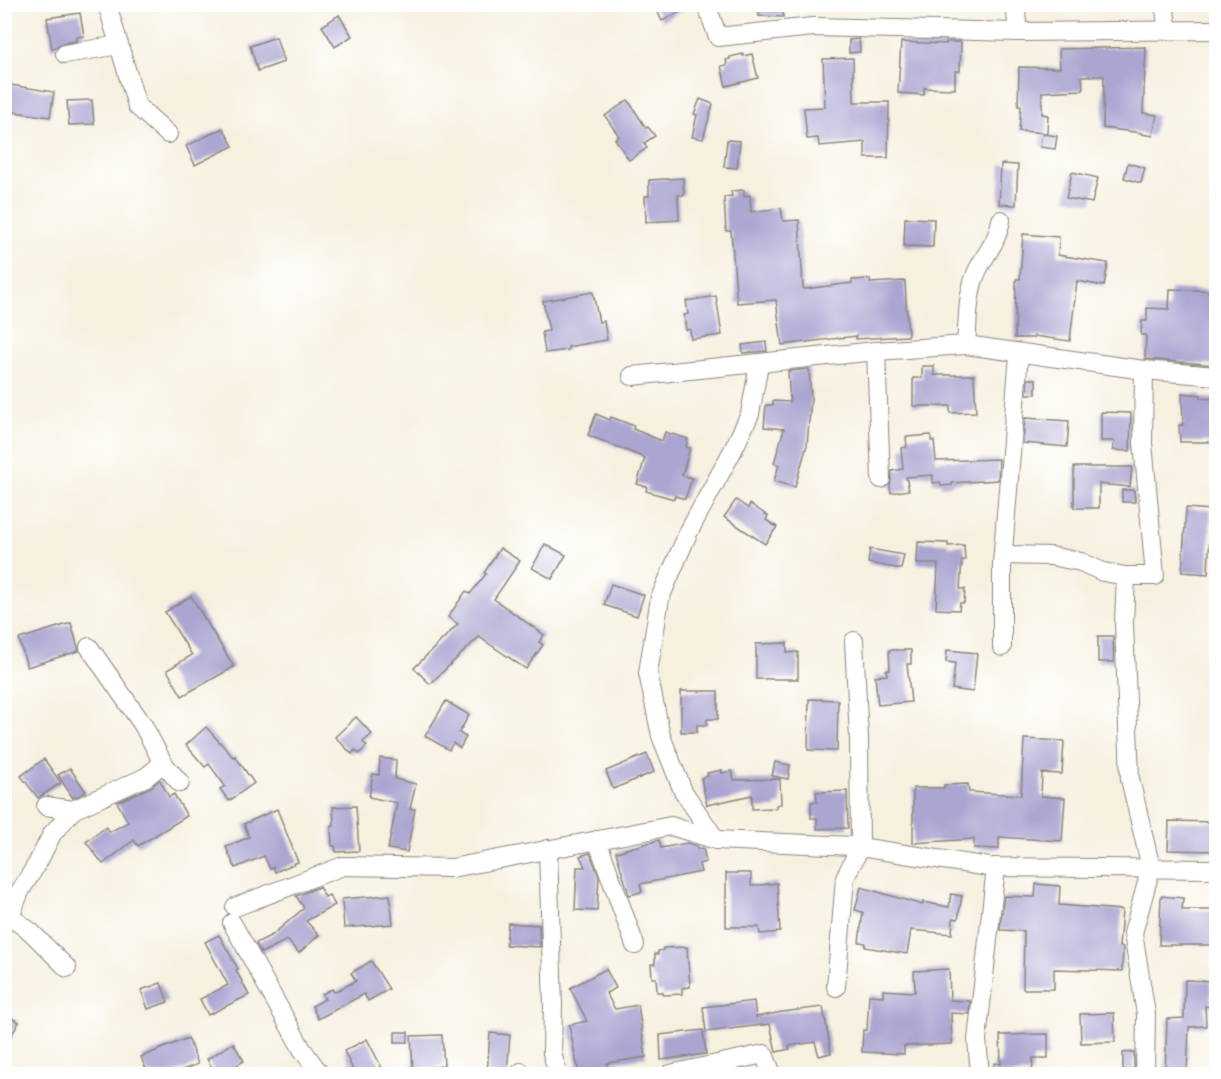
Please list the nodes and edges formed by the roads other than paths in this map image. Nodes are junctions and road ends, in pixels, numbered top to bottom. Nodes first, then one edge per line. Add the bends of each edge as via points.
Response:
1 (107, 4) edge
2 (706, 4) edge
3 (1015, 4) edge
4 (1164, 4) edge
5 (1216, 30) edge
6 (1168, 31) junction
7 (1018, 32) junction
8 (119, 45) junction
9 (66, 54) dead end
10 (168, 134) dead end
11 (1000, 220) dead end
12 (966, 345) junction
13 (876, 351) junction
14 (1019, 354) junction
15 (759, 364) junction
16 (1144, 370) junction
17 (632, 376) dead end
18 (1216, 376) edge
19 (881, 479) dead end
20 (1003, 555) junction
21 (1126, 576) junction
22 (854, 641) dead end
23 (89, 647) dead end
24 (1002, 647) dead end
25 (163, 764) junction
26 (180, 783) dead end
27 (46, 806) dead end
28 (73, 810) junction
29 (597, 840) junction
30 (716, 840) junction
31 (860, 847) junction
32 (548, 849) junction
33 (996, 867) junction
34 (1151, 868) junction
35 (1216, 869) edge
36 (6, 918) edge
37 (635, 945) dead end
38 (68, 968) dead end
39 (836, 987) dead end
40 (320, 1074) edge
41 (558, 1074) edge
42 (670, 1074) edge
43 (772, 1074) edge
44 (980, 1074) edge
45 (1145, 1074) edge

1 - 8 street
2 - 7 street via 718,37 813,27
3 - 7 street
4 - 6 street
5 - 6 street
6 - 7 street
8 - 9 street
8 - 10 street via 136,106
11 - 12 street via 999,233 974,278
12 - 13 street
12 - 14 street
13 - 15 street
13 - 19 street
14 - 16 street
14 - 20 street
15 - 17 street
15 - 30 street via 750,414 689,531 660,598 648,673 661,736 683,790
16 - 18 street
16 - 21 street via 1143,443 1155,576
20 - 21 street via 1051,556
20 - 24 street
21 - 34 street via 1130,779
22 - 31 street
23 - 25 street via 143,725
25 - 26 street
25 - 28 street via 146,777
27 - 28 street
28 - 36 street via 52,834
29 - 30 street via 671,826
29 - 32 street
29 - 37 street
30 - 31 street
31 - 33 street
31 - 39 street via 845,878
32 - 40 street via 452,868 343,866 234,915 302,1048
32 - 41 street via 552,1053
33 - 34 street
33 - 44 street via 977,1040
34 - 35 street
34 - 45 street via 1133,933 1146,1014
36 - 38 street via 31,932
42 - 43 street via 764,1054

